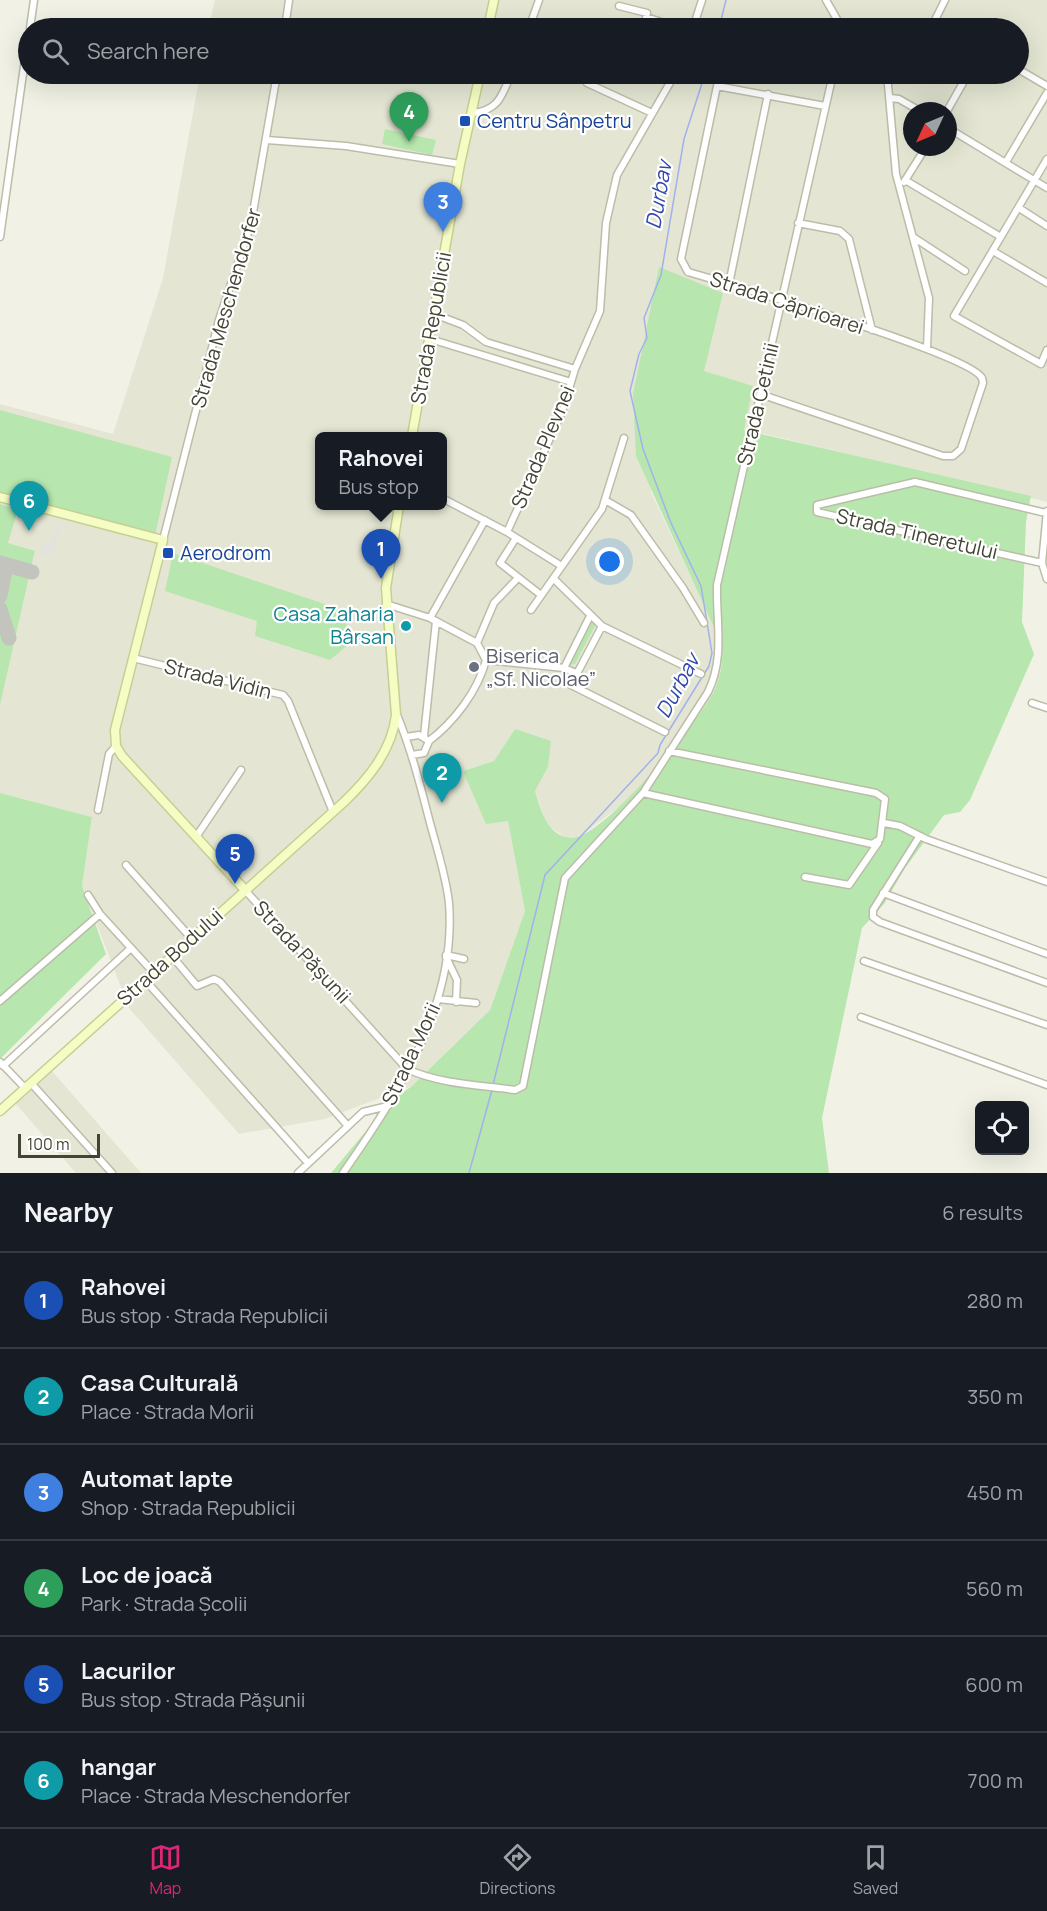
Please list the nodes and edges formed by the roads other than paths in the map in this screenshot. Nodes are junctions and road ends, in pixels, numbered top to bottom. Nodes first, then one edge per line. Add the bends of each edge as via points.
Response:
1 (34, 0) edge
2 (289, 0) edge
3 (494, 0) edge
4 (539, 0) edge
5 (702, 0) edge
6 (826, 0) edge
7 (945, 0) edge
8 (619, 6) dead end
9 (31, 18) edge
10 (286, 18) edge
11 (491, 18) edge
12 (533, 18) edge
13 (649, 18) edge
14 (696, 18) edge
15 (836, 18) edge
16 (936, 18) edge
17 (1029, 75) edge
18 (22, 84) edge
19 (275, 84) edge
20 (478, 84) edge
21 (506, 84) edge
22 (589, 84) edge
23 (669, 84) edge
24 (830, 84) edge
25 (888, 84) edge
26 (962, 84) edge
27 (1047, 86) edge
28 (1047, 93) edge
29 (768, 94) junction
30 (890, 98) junction
31 (904, 102) edge
32 (952, 102) edge
33 (825, 106) junction
34 (472, 113) junction
35 (652, 113) junction
36 (957, 133) edge
37 (267, 140) junction
38 (920, 156) edge
39 (1047, 159) edge
40 (1006, 162) junction
41 (459, 164) junction
42 (905, 180) junction
43 (1035, 180) junction
44 (898, 184) junction
45 (1047, 188) edge
46 (1019, 208) junction
47 (798, 224) junction
48 (1047, 226) edge
49 (0, 237) edge
50 (913, 237) junction
51 (1001, 237) junction
52 (993, 250) junction
53 (965, 271) dead end
54 (1047, 283) edge
55 (729, 284) junction
56 (782, 302) junction
57 (434, 314) junction
58 (872, 330) junction
59 (430, 339) junction
60 (927, 348) junction
61 (1047, 351) edge
62 (575, 369) junction
63 (571, 382) junction
64 (760, 394) junction
65 (413, 432) edge
66 (624, 438) dead end
67 (0, 497) edge
68 (605, 500) junction
69 (447, 501) edge
70 (398, 510) edge
71 (1047, 512) edge
72 (484, 520) junction
73 (507, 532) junction
74 (1045, 532) edge
75 (516, 538) junction
76 (163, 540) junction
77 (1042, 563) junction
78 (560, 565) junction
79 (518, 578) junction
80 (554, 579) junction
81 (1047, 579) edge
82 (541, 595) junction
83 (386, 604) junction
84 (531, 609) dead end
85 (590, 616) junction
86 (433, 619) junction
87 (704, 623) dead end
88 (602, 626) junction
89 (477, 643) junction
90 (133, 658) junction
91 (486, 660) junction
92 (564, 668) junction
93 (576, 673) junction
94 (701, 674) dead end
95 (1032, 703) dead end
96 (1047, 708) edge
97 (401, 732) junction
98 (665, 732) dead end
99 (426, 739) junction
100 (116, 746) junction
101 (669, 751) junction
102 (412, 755) junction
103 (241, 770) dead end
104 (643, 794) junction
105 (98, 810) dead end
106 (333, 812) junction
107 (884, 823) junction
108 (196, 837) junction
109 (919, 837) junction
110 (878, 843) junction
111 (126, 865) dead end
112 (805, 877) dead end
113 (1047, 882) edge
114 (244, 890) junction
115 (883, 893) junction
116 (88, 895) dead end
117 (100, 914) junction
118 (191, 938) junction
119 (131, 948) junction
120 (1047, 954) edge
121 (171, 956) junction
122 (446, 956) junction
123 (464, 959) dead end
124 (864, 961) dead end
125 (153, 972) junction
126 (145, 980) junction
127 (1047, 983) edge
128 (438, 999) junction
129 (0, 1001) edge
130 (456, 1002) junction
131 (476, 1003) dead end
132 (861, 1017) dead end
133 (1047, 1025) edge
134 (2, 1064) edge
135 (407, 1069) junction
136 (28, 1085) junction
137 (1047, 1085) edge
138 (388, 1106) junction
139 (0, 1111) edge
140 (348, 1126) junction
141 (308, 1163) junction
142 (112, 1173) edge
143 (298, 1173) edge
144 (343, 1173) edge

1 - 9 street
2 - 10 street
3 - 11 main road
4 - 12 street
5 - 14 street
6 - 15 street
7 - 16 street
8 - 13 street via 647,13
17 - 27 street
18 - 49 street
19 - 37 street, Strada Meschendorfer
20 - 34 main road, Strada Republicii
21 - 34 street via 487,111
22 - 35 street
23 - 35 street
24 - 33 street, Strada Cetinii
25 - 30 street
26 - 32 street
28 - 40 street
29 - 33 street
29 - 55 street
29 - 55 street, Strada Căprioarei via 717,86 681,259 688,272
30 - 31 street
30 - 44 street
33 - 47 street, Strada Cetinii
34 - 41 main road, Strada Republicii
35 - 62 street via 612,189 600,311
36 - 40 street
37 - 41 street via 346,146
37 - 76 street, Strada Meschendorfer via 251,224 217,329
38 - 42 street
39 - 43 street
40 - 43 street
41 - 57 main road, Strada Republicii
42 - 44 street
42 - 51 street
43 - 45 street
43 - 46 street
44 - 50 street
46 - 48 street
46 - 51 street
47 - 56 street, Strada Cetinii
47 - 58 street via 846,234
50 - 53 street
50 - 60 street via 929,298
51 - 52 street
52 - 54 street
52 - 61 street via 954,316 1041,364
55 - 56 street, Strada Căprioarei
56 - 58 street, Strada Căprioarei
56 - 64 street, Strada Cetinii
57 - 59 main road, Strada Republicii
57 - 62 street, Strada Plevnei via 463,326 486,342
58 - 60 street, Strada Căprioarei
59 - 63 street
59 - 65 main road, Strada Republicii
60 - 64 street, Strada Căprioarei via 975,370 982,378 961,449 954,456 943,456
62 - 63 street, Strada Plevnei
63 - 73 street, Strada Plevnei via 562,412
64 - 101 street, Strada Cetinii via 717,585 717,674
66 - 68 street
67 - 76 main road
68 - 78 street via 589,530
68 - 87 street via 631,515
69 - 72 street
70 - 83 main road via 388,562
71 - 74 street
71 - 77 street, Strada Tineretului via 915,482 817,506 817,512
72 - 73 street
72 - 86 street
73 - 75 street
74 - 77 street
75 - 78 street
75 - 79 street via 500,563
76 - 90 main road, Strada Meschendorfer
77 - 81 street
78 - 80 street
79 - 82 street
79 - 89 street via 494,603
80 - 82 street
80 - 85 street
82 - 84 street
83 - 86 street
83 - 97 main road, Strada Bodului
85 - 88 street
85 - 92 street
86 - 89 street
86 - 99 street
88 - 93 street
88 - 94 street
89 - 91 street
90 - 100 main road, Strada Meschendorfer via 115,730
90 - 106 street, Strada Vidin via 283,695
91 - 92 street
91 - 99 street via 472,693 447,728
92 - 93 street
93 - 98 street via 571,684 574,688
95 - 96 street
97 - 99 street
97 - 102 street, Strada Morii
97 - 106 main road, Strada Bodului via 373,771
99 - 102 street via 424,753
100 - 105 street, Strada Meschendorfer via 110,754
100 - 108 main road, Strada Pășunii
101 - 104 street, Strada Cetinii
101 - 107 street via 876,793 885,799
102 - 122 street, Strada Morii via 446,890
103 - 108 street
104 - 110 street
104 - 135 street, Strada Cetinii via 565,878 525,1080 520,1089 430,1078
106 - 114 main road, Strada Bodului
107 - 109 street via 900,826
107 - 110 street
108 - 114 main road, Strada Pășunii
109 - 113 street
109 - 115 street
110 - 112 street via 849,885
111 - 118 street
114 - 118 main road, Strada Bodului
114 - 135 street, Strada Pășunii
115 - 120 street
115 - 127 street via 873,910 873,916 880,922
116 - 117 street
117 - 119 street
117 - 129 street
118 - 121 main road, Strada Bodului
119 - 125 street
119 - 134 street
121 - 125 main road, Strada Bodului
121 - 140 street via 197,986 214,979 220,982
122 - 123 street
122 - 128 street, Strada Morii
122 - 130 street via 457,980
124 - 133 street
125 - 126 main road, Strada Bodului
126 - 136 main road, Strada Bodului
126 - 141 street
128 - 130 street
128 - 135 street, Strada Morii
130 - 131 street
132 - 137 street
134 - 136 street
135 - 138 street, Strada Morii
136 - 139 main road, Strada Bodului
136 - 142 street
138 - 140 street via 371,1108
138 - 144 street, Strada Morii
140 - 141 street
141 - 143 street

